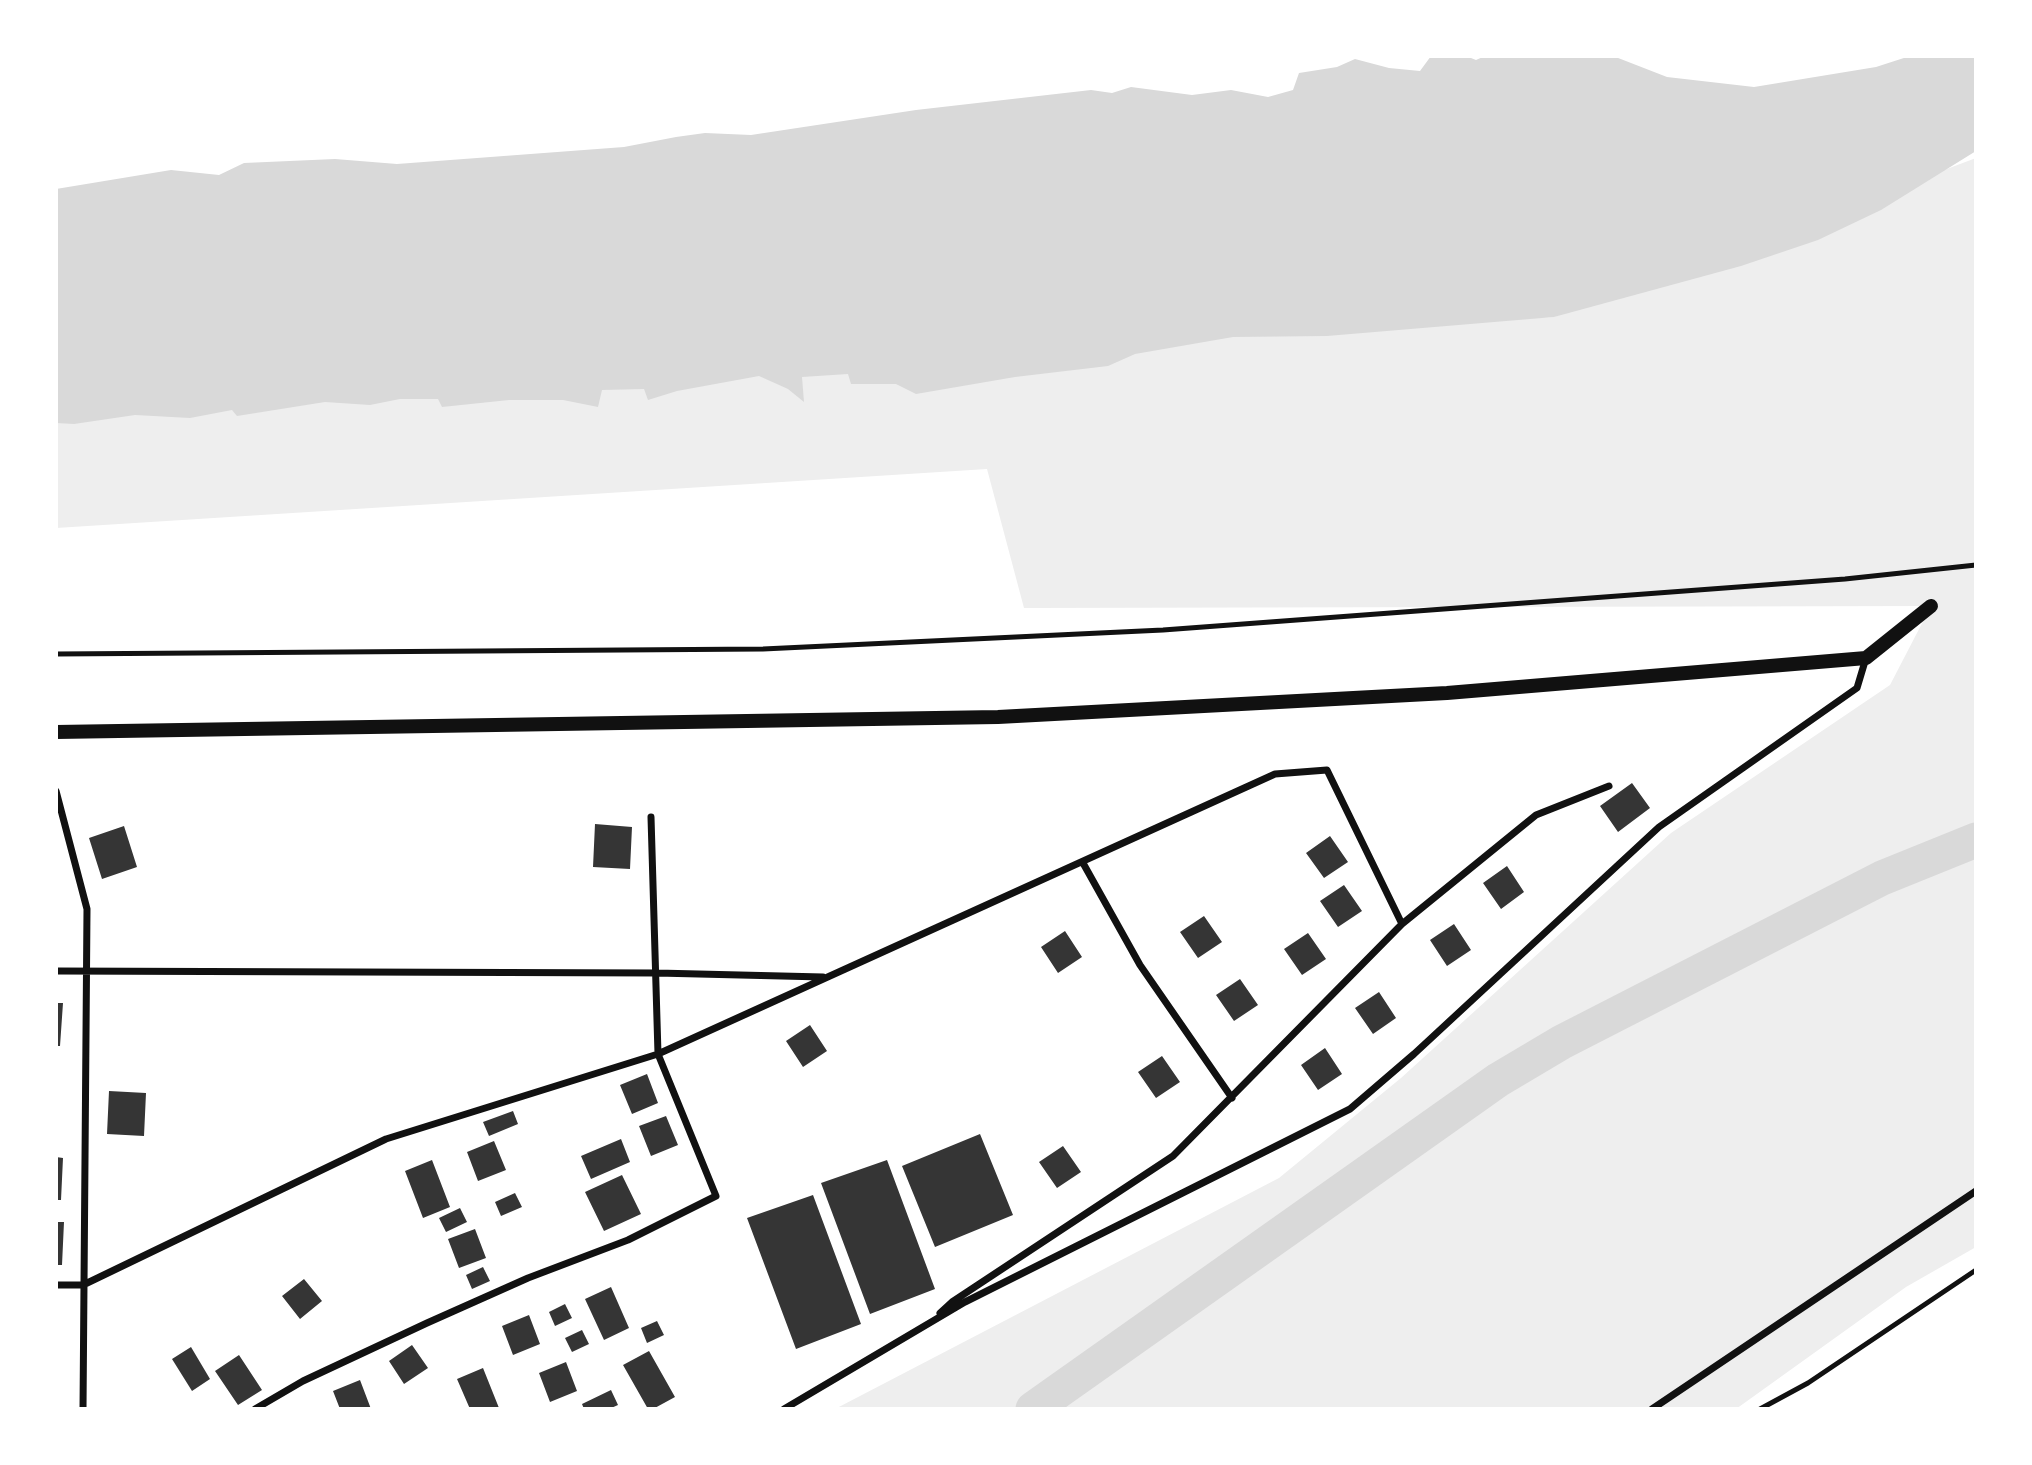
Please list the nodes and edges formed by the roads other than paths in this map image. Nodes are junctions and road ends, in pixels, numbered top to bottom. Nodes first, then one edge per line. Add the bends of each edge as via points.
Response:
1 (1976, 565) edge
2 (1931, 606) dead end
3 (56, 654) edge
4 (1866, 658) junction
5 (56, 732) edge
6 (1609, 786) dead end
7 (56, 791) edge
8 (651, 817) dead end
9 (1083, 863) junction
10 (1402, 924) junction
11 (56, 971) edge
12 (86, 971) junction
13 (657, 973) junction
14 (827, 977) junction
15 (657, 1054) junction
16 (1232, 1098) junction
17 (1976, 1191) edge
18 (1976, 1270) edge
19 (56, 1285) edge
20 (82, 1285) junction
21 (929, 1323) junction
22 (83, 1409) edge
23 (255, 1409) edge
24 (784, 1409) edge
25 (1653, 1409) edge
26 (1760, 1409) edge

1 - 3 lane via 1845,579 1163,630 763,649
2 - 4 main road
4 - 5 main road via 1447,694 998,718
4 - 21 street via 1857,688 1659,827 1350,1109
6 - 10 street via 1536,815
7 - 12 street via 87,909
8 - 13 street
9 - 10 street via 1275,774 1327,770
9 - 14 street
9 - 16 street via 1140,965
10 - 16 street
11 - 12 street
12 - 13 street
12 - 20 street
13 - 14 street
13 - 15 street
14 - 15 street
15 - 20 street via 386,1139
15 - 23 street via 716,1196 628,1240 427,1323 303,1381
16 - 21 street via 1173,1156 952,1301
17 - 25 street
18 - 26 lane via 1808,1383
19 - 20 street
20 - 22 street
21 - 24 street

